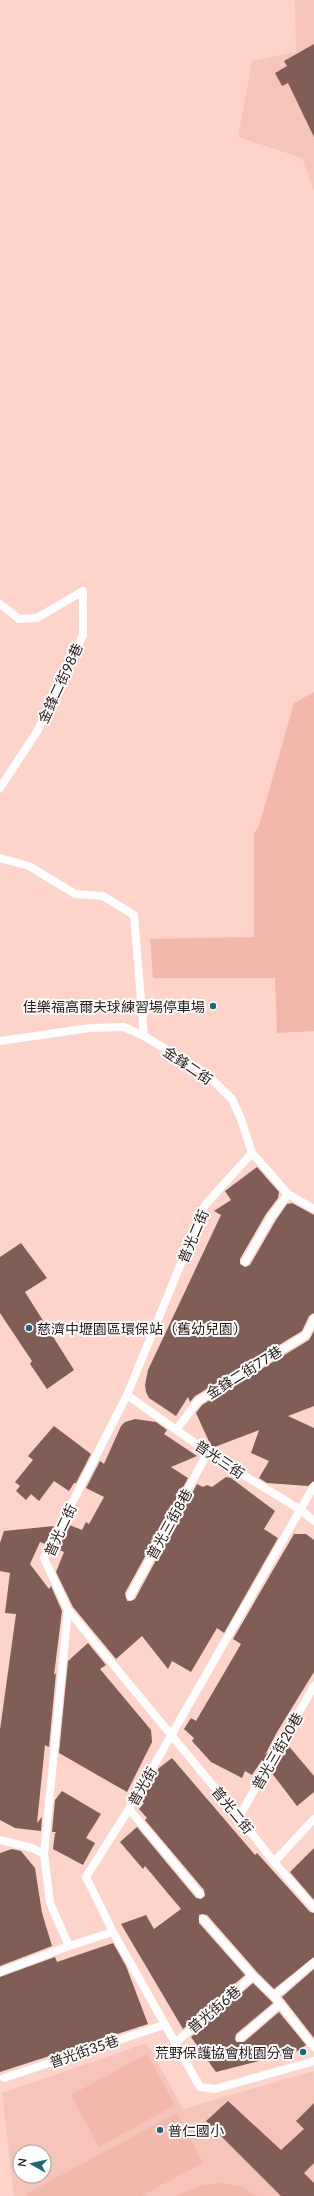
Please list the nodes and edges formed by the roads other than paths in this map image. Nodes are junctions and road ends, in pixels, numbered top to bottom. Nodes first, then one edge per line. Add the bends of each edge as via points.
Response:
1 (0, 604) edge
2 (0, 788) edge
3 (0, 858) edge
4 (144, 1036) junction
5 (0, 1041) edge
6 (252, 1153) junction
7 (288, 1194) junction
8 (314, 1209) edge
9 (245, 1262) dead end
10 (314, 1318) edge
11 (127, 1395) junction
12 (176, 1430) junction
13 (208, 1452) junction
14 (314, 1486) edge
15 (301, 1510) junction
16 (314, 1521) edge
17 (130, 1596) dead end
18 (68, 1610) junction
19 (314, 1686) edge
20 (172, 1734) junction
21 (129, 1809) junction
22 (239, 1817) junction
23 (314, 1819) edge
24 (0, 1840) edge
25 (44, 1854) junction
26 (274, 1862) junction
27 (200, 1894) dead end
28 (314, 1908) edge
29 (203, 1919) dead end
30 (113, 1932) junction
31 (69, 1946) junction
32 (314, 1962) edge
33 (0, 1972) edge
34 (253, 1976) junction
35 (274, 1996) junction
36 (280, 2004) junction
37 (164, 2025) junction
38 (240, 2038) dead end
39 (175, 2042) junction
40 (314, 2047) edge
41 (314, 2061) edge
42 (4, 2078) dead end

1 - 2 lane, 金鋒二街98巷 via 19,619 37,618 84,591 83,635 38,730
3 - 4 lane via 29,866 75,894 103,896 134,915
4 - 5 lane, 金鋒二街 via 124,1027 90,1028
4 - 6 lane, 金鋒二街 via 204,1072 232,1099
6 - 7 lane, 金鋒二街
6 - 11 lane, 普光二街 via 205,1205
7 - 8 lane, 金鋒二街
7 - 9 lane via 271,1217
10 - 12 lane, 金鋒二街77巷 via 306,1335 198,1401
11 - 12 lane, 普光三街
11 - 18 lane, 普光二街 via 44,1558
12 - 13 lane, 普光三街
13 - 15 lane, 普光三街
13 - 17 lane, 普光三街8巷
14 - 15 lane, 普光街
15 - 16 lane, 普光三街
15 - 20 lane, 普光街
18 - 20 lane, 普光二街
18 - 25 lane
19 - 22 lane, 普光三街20巷
20 - 21 lane, 普光街
20 - 22 lane, 普光二街
21 - 27 lane
21 - 30 lane, 普光街 via 86,1877
22 - 26 lane, 普光二街
23 - 26 lane
24 - 25 lane via 32,1848
25 - 31 lane via 50,1903
26 - 28 lane, 普光二街
29 - 34 lane
30 - 31 lane
30 - 37 lane, 普光街
31 - 33 lane
32 - 35 lane
34 - 35 lane
34 - 39 lane, 普光街6巷
35 - 36 lane
36 - 38 lane
36 - 40 lane
37 - 39 lane, 普光街
37 - 42 lane, 普光街35巷
39 - 41 lane, 普光街 via 200,2087 215,2089

